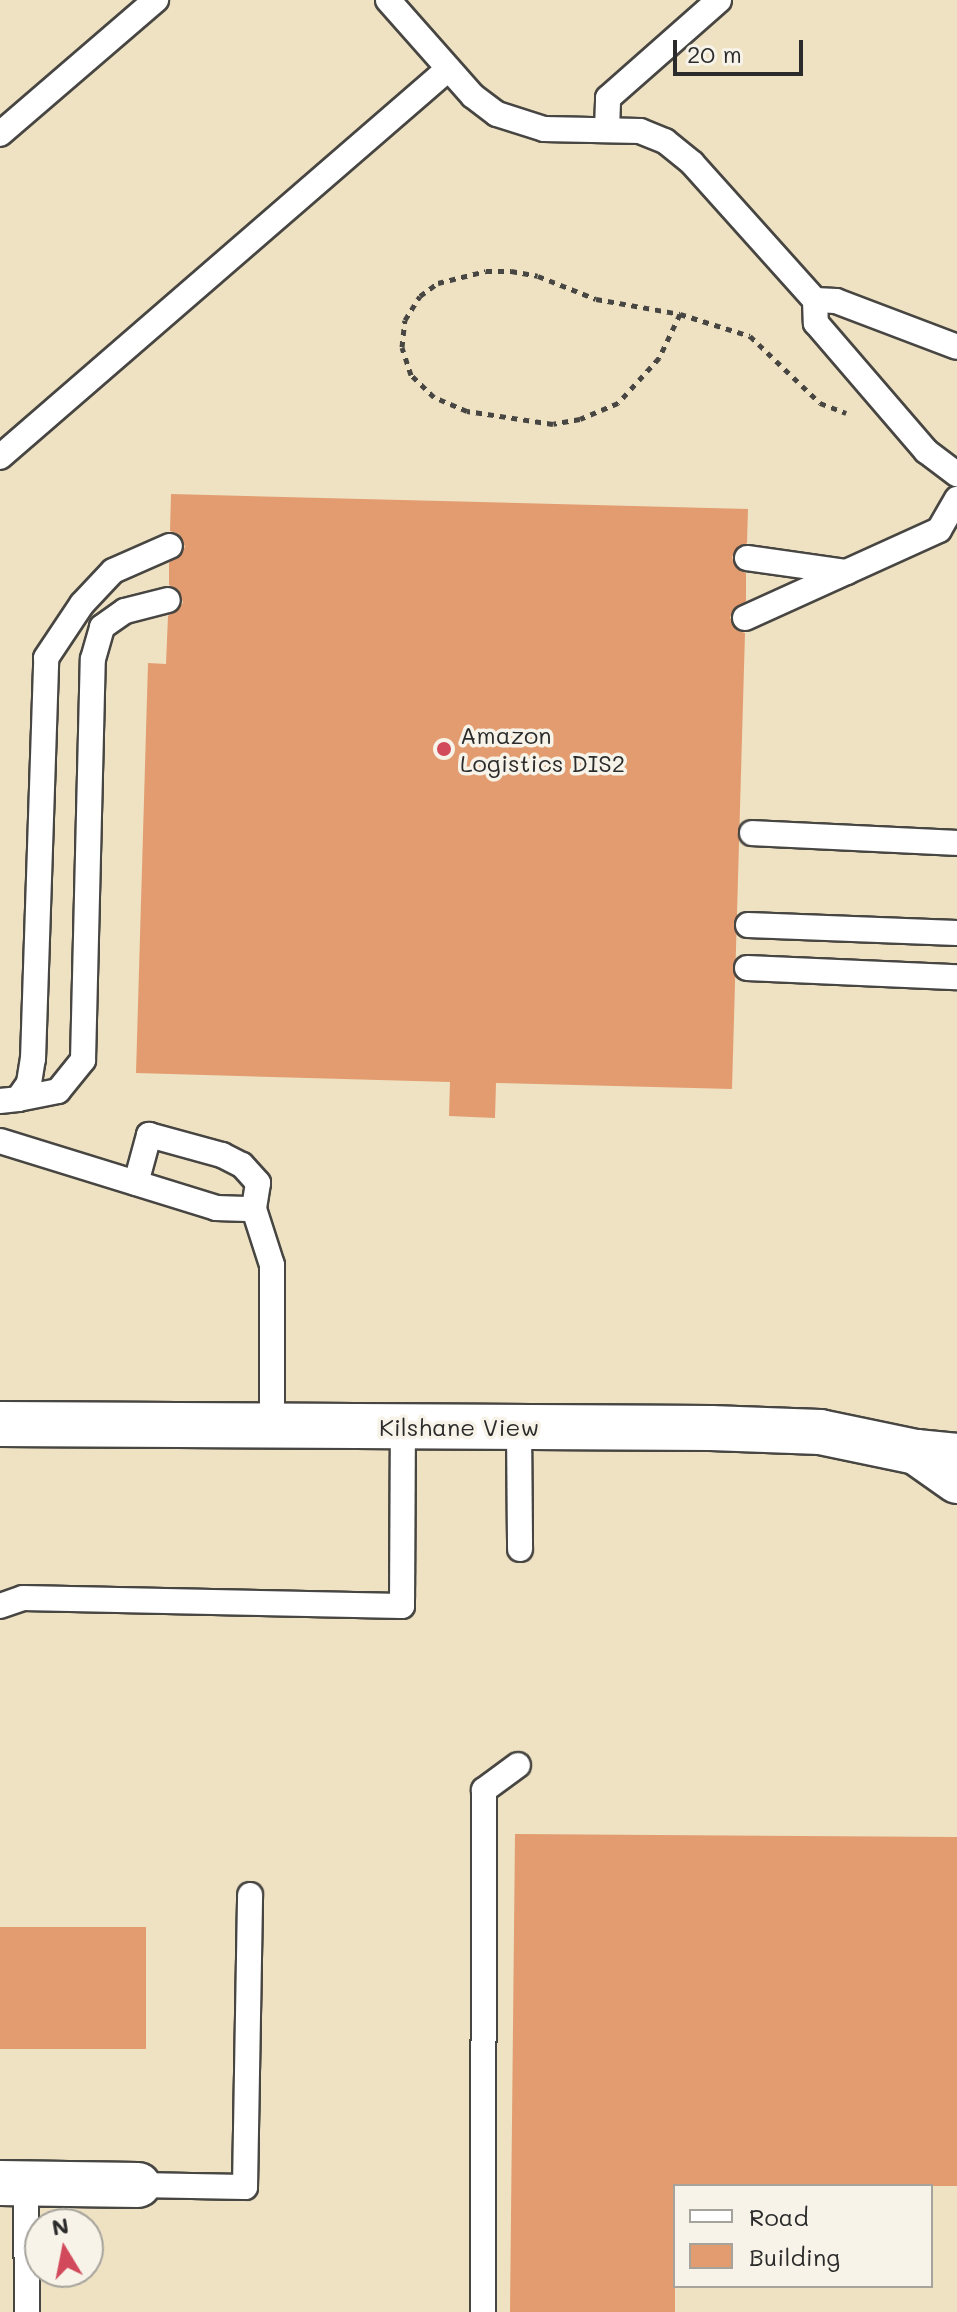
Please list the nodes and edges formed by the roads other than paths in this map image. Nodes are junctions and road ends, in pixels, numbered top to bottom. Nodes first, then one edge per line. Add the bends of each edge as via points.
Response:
1 (156, 0) edge
2 (388, 0) edge
3 (719, 0) edge
4 (448, 69) junction
5 (607, 130) junction
6 (0, 134) edge
7 (815, 300) junction
8 (957, 347) edge
9 (0, 457) edge
10 (957, 474) edge
11 (957, 499) edge
12 (170, 546) dead end
13 (747, 558) dead end
14 (847, 572) junction
15 (168, 600) dead end
16 (82, 604) junction
17 (745, 618) dead end
18 (102, 627) junction
19 (752, 833) dead end
20 (957, 843) edge
21 (748, 925) dead end
22 (957, 933) edge
23 (747, 968) dead end
24 (957, 977) edge
25 (9, 1100) edge
26 (0, 1141) edge
27 (136, 1183) junction
28 (254, 1209) junction
29 (0, 1424) edge
30 (272, 1426) junction
31 (403, 1426) junction
32 (519, 1427) junction
33 (936, 1454) edge
34 (957, 1481) edge
35 (520, 1549) dead end
36 (0, 1606) edge
37 (518, 1765) dead end
38 (250, 1895) dead end
39 (13, 2183) edge
40 (138, 2185) joint
41 (27, 2312) edge
42 (483, 2312) edge

1 - 6 lane
2 - 4 lane
3 - 5 lane via 608,98
4 - 5 lane via 473,96 520,125
4 - 9 lane
5 - 7 lane via 640,131 665,141 692,163
7 - 8 lane via 836,301
7 - 10 lane via 816,323 926,451
11 - 14 lane via 939,530
12 - 16 lane via 113,571
13 - 14 lane
14 - 17 lane
15 - 18 lane via 125,611
16 - 18 lane
16 - 25 lane via 46,658 33,1059 29,1083
18 - 25 lane via 93,659 83,1060 58,1091
19 - 20 lane
21 - 22 lane
23 - 24 lane
26 - 27 lane
27 - 28 lane via 216,1208
27 - 28 lane via 149,1135 242,1165 258,1183
28 - 30 lane via 272,1265
29 - 30 street, Kilshane View
30 - 31 street, Kilshane View
31 - 32 street, Kilshane View
31 - 36 lane via 402,1606 23,1598
32 - 33 street, Kilshane View via 820,1432
32 - 35 lane
33 - 34 street, Kilshane View
37 - 42 lane via 484,1790
38 - 40 lane via 245,2187
39 - 40 street
39 - 41 lane

